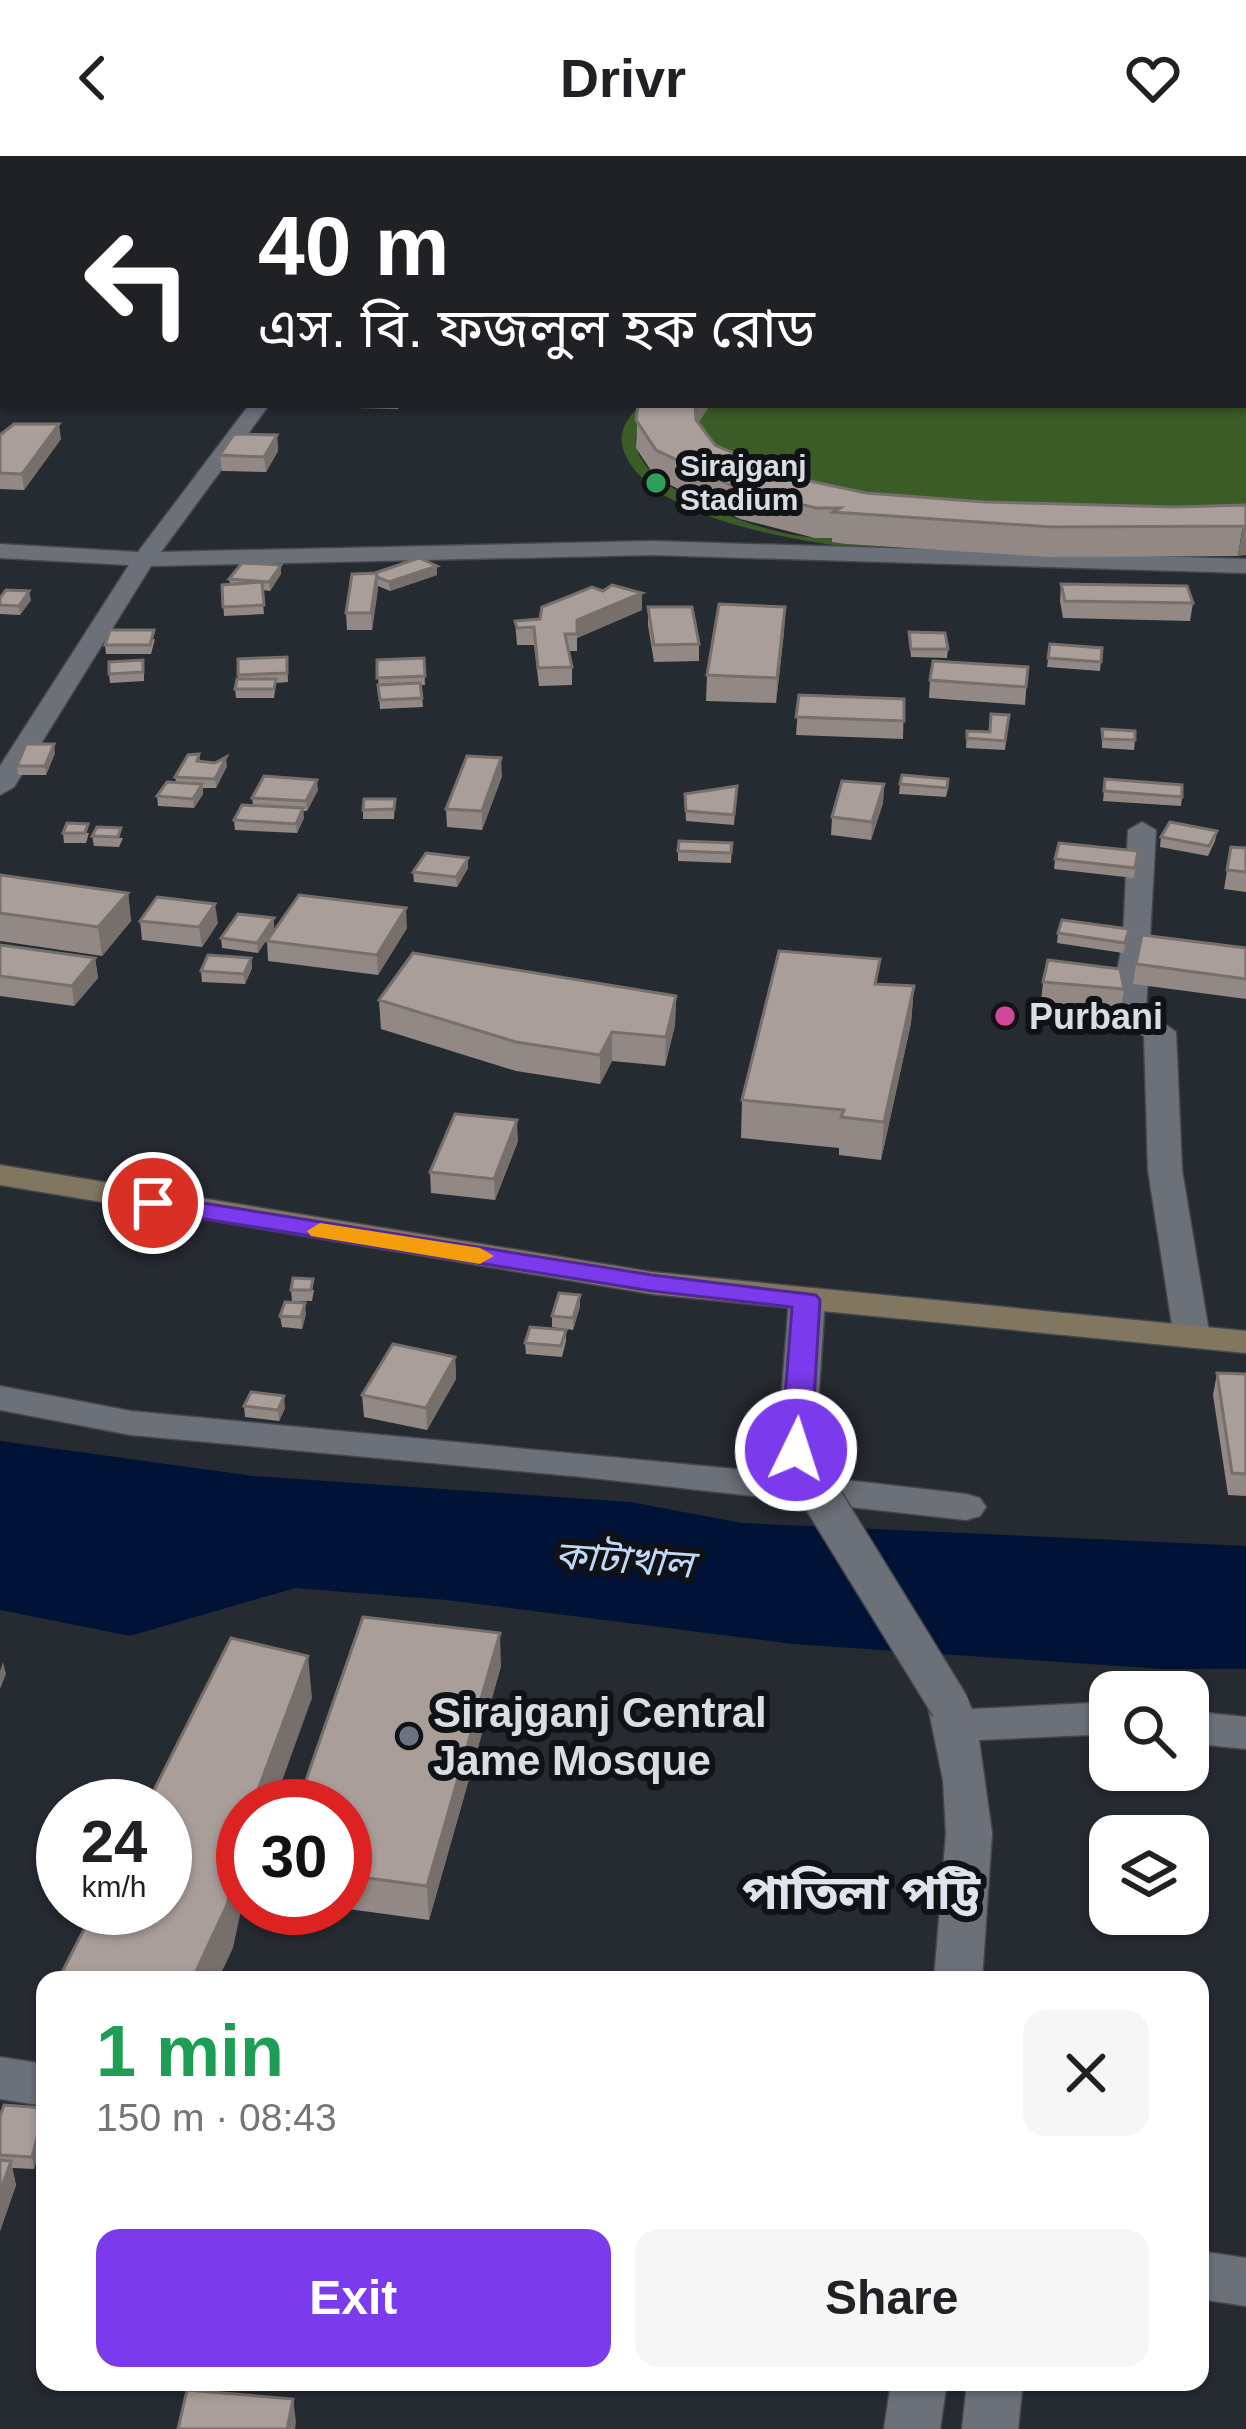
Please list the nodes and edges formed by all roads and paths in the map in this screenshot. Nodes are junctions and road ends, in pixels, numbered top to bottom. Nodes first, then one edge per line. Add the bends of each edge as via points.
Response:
1 (257, 408) edge
2 (0, 551) edge
3 (144, 559) junction
4 (1246, 566) edge
5 (0, 788) edge
6 (1142, 830) dead end
7 (0, 1174) edge
8 (807, 1300) junction
9 (1192, 1338) junction
10 (1246, 1342) edge
11 (0, 1398) edge
12 (966, 1507) dead end
13 (952, 1716) junction
14 (1089, 1716) edge
15 (1209, 1729) edge
16 (1246, 1733) edge
17 (959, 1971) edge
18 (0, 2078) edge
19 (36, 2084) edge
20 (1209, 2276) edge
21 (1246, 2282) edge
22 (918, 2391) edge
23 (994, 2391) edge
24 (913, 2429) edge
25 (990, 2429) edge

1 - 3 street
2 - 3 street
3 - 4 street via 652,548
3 - 5 street
6 - 9 street via 1128,992 1131,1014 1160,1032 1165,1170
7 - 8 main road via 606,1276
8 - 9 main road
8 - 13 street, bridge via 796,1450
9 - 10 main road
11 - 12 street via 131,1423
13 - 14 street
13 - 17 street via 969,1833
15 - 16 street
18 - 19 street
20 - 21 street
22 - 24 street
23 - 25 street

